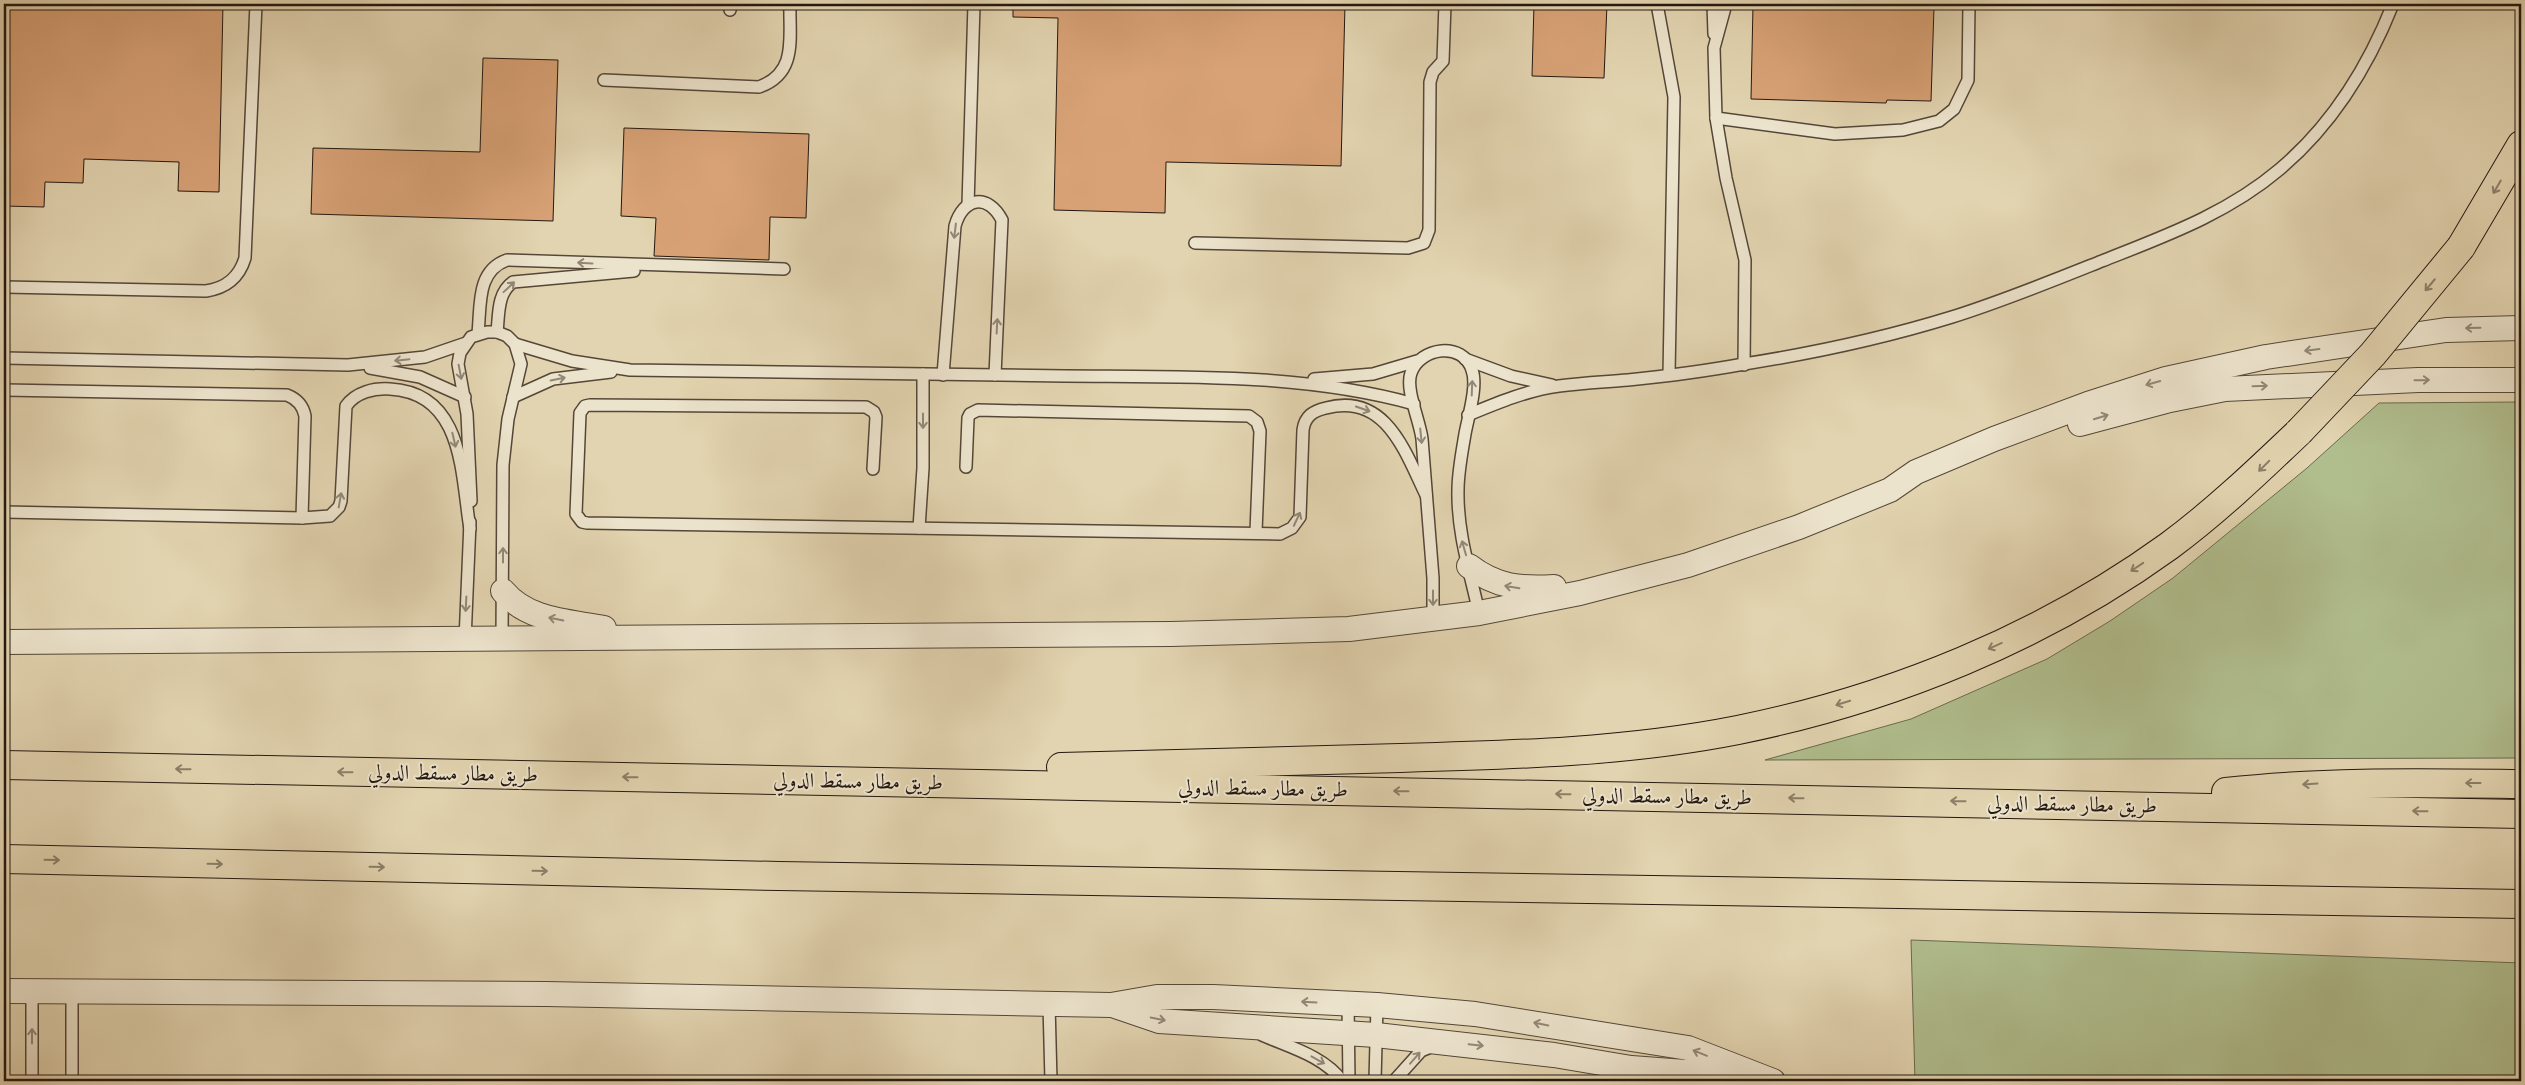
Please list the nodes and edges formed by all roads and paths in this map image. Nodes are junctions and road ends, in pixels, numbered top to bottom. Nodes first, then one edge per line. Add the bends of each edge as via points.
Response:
1 (256, 4) edge
2 (790, 4) edge
3 (974, 4) edge
4 (1445, 4) edge
5 (1657, 4) edge
6 (1713, 4) edge
7 (1726, 4) edge
8 (1969, 4) edge
9 (2393, 4) edge
10 (1714, 48) junction
11 (604, 80) dead end
12 (1716, 118) junction
13 (2521, 145) edge
14 (968, 205) junction
15 (1195, 243) dead end
16 (686, 267) junction
17 (784, 269) dead end
18 (4, 287) edge
19 (2521, 328) edge
20 (497, 332) junction
21 (478, 334) junction
22 (466, 343) junction
23 (515, 344) junction
24 (4, 358) edge
25 (1465, 359) junction
26 (1417, 362) junction
27 (1744, 364) junction
28 (348, 365) junction
29 (630, 370) junction
30 (923, 374) junction
31 (944, 375) junction
32 (995, 375) junction
33 (1669, 375) junction
34 (2521, 380) edge
35 (1297, 382) junction
36 (1558, 386) junction
37 (4, 390) edge
38 (465, 397) junction
39 (513, 397) junction
40 (1414, 404) junction
41 (1468, 415) junction
42 (966, 467) dead end
43 (874, 469) dead end
44 (1890, 490) junction
45 (1426, 495) junction
46 (4, 512) edge
47 (302, 518) junction
48 (919, 528) junction
49 (470, 529) junction
50 (1256, 532) junction
51 (1469, 566) junction
52 (1631, 581) junction
53 (503, 591) junction
54 (1479, 613) junction
55 (1433, 620) junction
56 (655, 638) junction
57 (502, 639) junction
58 (465, 640) junction
59 (4, 642) edge
60 (4, 765) edge
61 (679, 778) junction
62 (2521, 784) edge
63 (2182, 806) junction
64 (2521, 814) edge
65 (4, 859) edge
66 (2372, 902) junction
67 (2521, 904) edge
68 (2521, 914) edge
69 (4, 991) edge
70 (32, 992) junction
71 (72, 992) junction
72 (1049, 1004) junction
73 (1348, 1004) junction
74 (1111, 1005) junction
75 (1377, 1005) junction
76 (1242, 1026) junction
77 (1348, 1032) junction
78 (1376, 1035) junction
79 (1441, 1042) junction
80 (1767, 1080) edge
81 (32, 1081) edge
82 (72, 1081) edge
83 (1050, 1081) edge
84 (1342, 1081) edge
85 (1349, 1081) edge
86 (1375, 1081) edge
87 (1394, 1081) edge

1 - 18 lane via 245,258 238,275 224,286 206,291
2 - 11 lane via 788,61 772,82 759,87
3 - 14 lane
4 - 15 lane via 1443,61 1433,72 1430,82 1429,230 1424,243 1408,248
5 - 33 lane via 1674,97
6 - 10 lane
7 - 10 lane
8 - 12 lane via 1968,80 1954,109 1939,121 1903,130 1835,134
9 - 27 lane via 2380,37 2333,114 2280,169 2208,218 2006,299 1951,317 1848,344
10 - 12 lane
12 - 27 lane via 1745,260
13 -> 61 main road, bridge via 2462,247 2373,354 2298,432 2214,511 2168,546 2070,609 1974,656 1891,688 1815,712 1737,730 1658,743 1490,756
14 -> 31 lane via 958,213 955,226
32 -> 14 lane via 1002,220 997,210 988,204
16 - 17 lane
20 -> 16 lane via 503,291 519,280
16 -> 21 lane via 507,260 493,268 484,281
19 -> 44 street via 2446,330 2284,354 2166,379 1994,439 1916,472
20 - 21 lane
20 - 23 lane
21 - 22 lane
22 -> 28 lane via 425,357
22 -> 38 lane via 458,364
23 - 29 lane via 572,361
23 - 39 lane via 521,364
24 - 28 lane
25 - 26 lane via 1454,352 1441,350 1428,353
25 - 36 lane via 1511,376
41 -> 25 lane via 1473,370
26 - 35 lane via 1373,374
26 - 40 lane via 1410,374
27 - 33 lane
28 - 38 lane via 420,377
29 - 30 lane
39 -> 29 lane via 554,379
30 - 31 lane
30 -> 48 lane
31 - 32 lane
32 - 35 lane
33 - 36 lane
44 -> 34 street via 1924,484 2086,422 2200,394 2252,387 2418,380
35 - 40 lane via 1350,388
36 - 41 lane via 1503,401
37 - 47 lane via 287,395 294,398 304,409 305,416
38 - 49 lane via 471,479
53 -> 39 lane via 503,465
40 -> 45 lane via 1420,422
51 -> 41 lane via 1462,541 1458,488
42 - 50 lane via 968,418 978,410 1249,416 1257,422 1260,431
43 - 48 lane via 876,417 866,407 590,404 580,413 576,514 587,523
44 - 52 street via 1753,544
50 -> 45 lane via 1280,534 1296,523 1301,510 1304,424 1316,410 1334,406 1358,407 1380,417 1400,441
45 -> 55 lane
46 - 47 lane
47 -> 49 lane via 324,518 339,507 346,406 361,393 391,389 421,397 435,406 446,420 454,436
48 - 50 lane
49 -> 58 lane
52 -> 51 street via 1511,588 1489,580
51 - 54 lane
52 - 54 street
56 -> 53 street via 536,615 512,602
53 - 57 lane
54 - 55 street
55 - 56 street via 1349,629 1240,632
56 - 57 street
57 - 58 street
58 - 59 street
61 -> 60 main road, طريق مطار مسقط الدولي
63 -> 61 main road, طريق مطار مسقط الدولي
62 -> 63 main road via 2316,784 2225,792
64 -> 63 main road, طريق مطار مسقط الدولي
65 -> 66 main road via 779,876
66 - 67 main road
66 - 68 main road
69 - 70 street
70 - 71 street
81 -> 70 lane
71 - 72 street via 536,994
71 - 82 lane
72 - 74 street
72 - 83 lane
73 -> 74 street via 1212,997 1157,998
73 - 75 street
73 - 77 lane
74 -> 76 street via 1159,1021
75 - 78 lane
80 -> 75 street via 1688,1048 1475,1014
76 - 77 street
76 -> 84 lane via 1320,1060
77 - 78 street
77 - 85 lane
78 - 79 street
78 - 86 lane
79 -> 80 street via 1631,1068
87 -> 79 lane via 1420,1051

